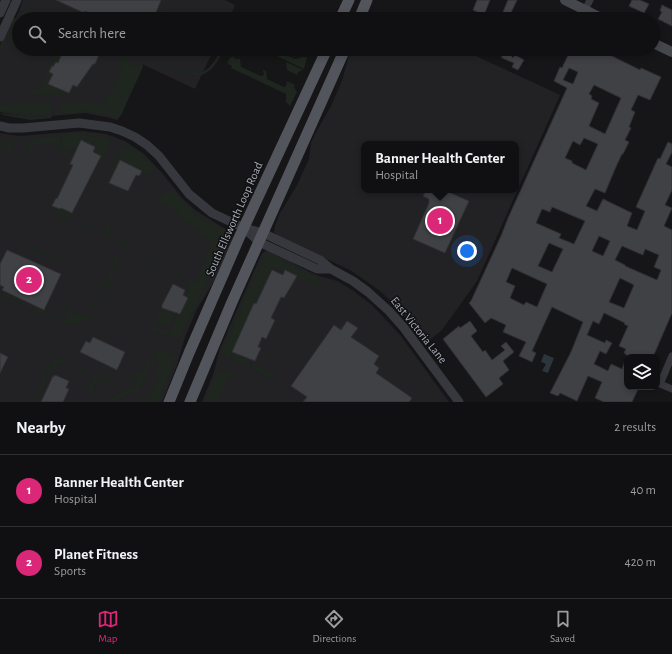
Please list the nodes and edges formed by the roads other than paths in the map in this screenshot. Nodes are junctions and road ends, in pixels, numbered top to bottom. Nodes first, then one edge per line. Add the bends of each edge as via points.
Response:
1 (6, 0) edge
2 (17, 0) edge
3 (349, 0) edge
4 (367, 0) edge
5 (565, 0) edge
6 (590, 0) edge
7 (585, 10) junction
8 (343, 12) edge
9 (362, 12) edge
10 (589, 12) edge
11 (0, 13) edge
12 (0, 37) edge
13 (660, 46) edge
14 (672, 52) edge
15 (323, 56) edge
16 (342, 56) edge
17 (0, 126) edge
18 (244, 228) junction
19 (261, 237) junction
20 (672, 356) edge
21 (672, 389) edge
22 (169, 402) edge
23 (190, 402) edge
24 (459, 402) edge

1 - 11 street
2 - 12 street
3 - 8 main road
4 - 9 main road
5 - 7 main road
6 - 7 street
7 - 10 main road
13 - 14 main road
15 - 18 main road, South Ellsworth Loop Road
16 - 19 main road
17 - 18 street, East Victoria Lane via 23,128 78,123 122,131 153,150 201,205
18 - 19 street, East Victoria Lane
18 - 22 main road, South Ellsworth Loop Road
19 - 23 main road
19 - 24 street, East Victoria Lane via 320,260 331,270 368,292 389,310 409,334
20 - 21 street via 660,384

